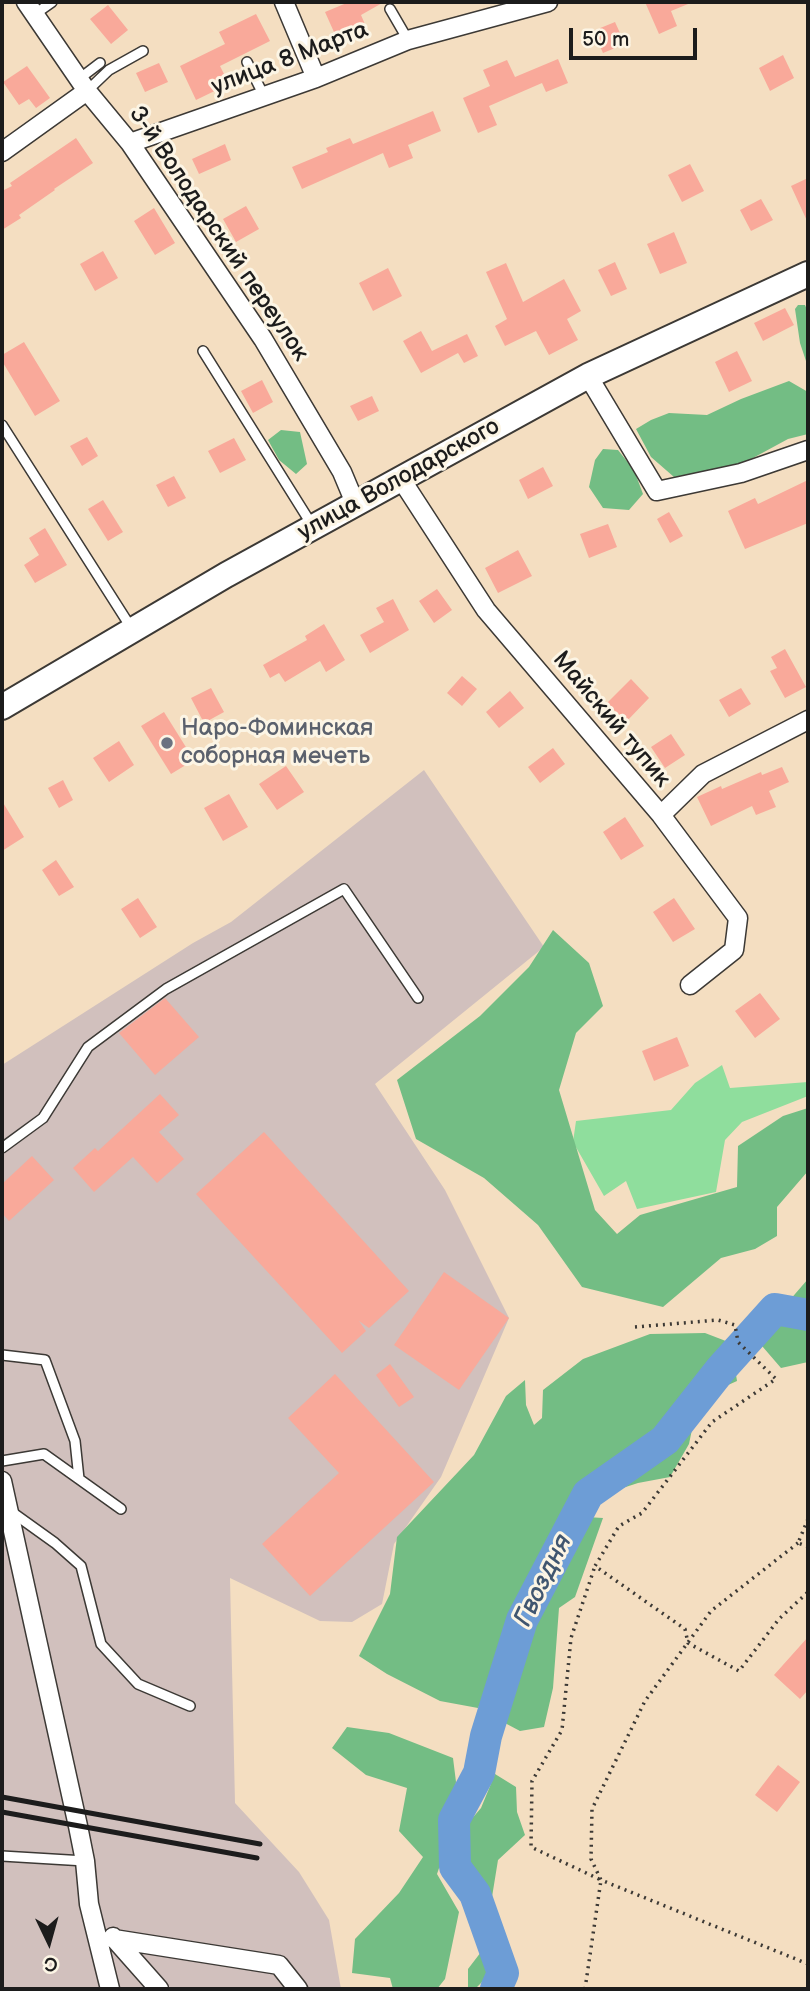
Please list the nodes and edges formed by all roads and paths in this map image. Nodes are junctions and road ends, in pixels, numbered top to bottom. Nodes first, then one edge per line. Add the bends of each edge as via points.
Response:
1 (52, 2) edge
2 (284, 2) edge
3 (548, 2) edge
4 (30, 8) edge
5 (390, 9) dead end
6 (408, 40) junction
7 (143, 51) dead end
8 (247, 62) dead end
9 (100, 63) dead end
10 (316, 78) junction
11 (83, 85) junction
12 (264, 96) junction
13 (130, 143) junction
14 (2, 152) edge
15 (808, 274) edge
16 (202, 351) dead end
17 (588, 376) junction
18 (2, 425) edge
19 (808, 450) edge
20 (401, 479) junction
21 (355, 503) junction
22 (313, 527) junction
23 (132, 629) junction
24 (2, 706) edge
25 (808, 720) edge
26 (661, 815) junction
27 (691, 985) dead end
28 (418, 998) dead end
29 (2, 1148) edge
30 (635, 1327) dead end
31 (2, 1354) edge
32 (2, 1461) edge
33 (79, 1479) junction
34 (2, 1481) edge
35 (8, 1509) junction
36 (121, 1509) dead end
37 (808, 1519) edge
38 (798, 1543) junction
39 (808, 1548) edge
40 (595, 1566) junction
41 (808, 1592) edge
42 (688, 1643) junction
43 (190, 1706) dead end
44 (2, 1856) edge
45 (85, 1861) junction
46 (601, 1880) junction
47 (92, 1914) junction
48 (114, 1939) junction
49 (808, 1964) edge
50 (110, 1989) edge
51 (159, 1989) edge
52 (298, 1989) edge
53 (585, 1989) edge

1 - 4 lane
2 - 10 street
3 - 6 street, улица 8 Марта
4 - 11 street, 3-й Володарский переулок
5 - 6 lane
6 - 10 street, улица 8 Марта
7 - 11 lane
8 - 12 lane
9 - 11 lane
10 - 12 street, улица 8 Марта
11 - 13 street, 3-й Володарский переулок
11 - 14 street
12 - 13 street, улица 8 Марта
13 - 21 street, 3-й Володарский переулок via 263,339 342,472
15 - 17 main road, улица Володарского
16 - 22 lane
17 - 19 street via 657,491 741,472
17 - 20 main road, улица Володарского
18 - 23 lane
20 - 21 main road, улица Володарского
20 - 26 street, Майский тупик via 486,610
21 - 22 main road, улица Володарского
22 - 23 main road, улица Володарского
23 - 24 main road, улица Володарского
25 - 26 street via 703,774
26 - 27 street, Майский тупик via 738,918 734,950
28 - 29 lane via 344,889 166,989 88,1047 43,1118
30 - 40 path via 718,1320 735,1325 738,1342 776,1379 712,1422 642,1513 619,1526
31 - 33 lane via 45,1360 75,1441
32 - 33 lane via 44,1454
33 - 36 lane
34 - 35 street
35 - 43 lane via 81,1566 101,1644 138,1684
35 - 45 street
37 - 38 path
38 - 39 path
38 - 42 path via 711,1611
40 - 42 path via 685,1629
40 - 46 path via 572,1638 562,1730 532,1781 531,1847
41 - 42 path via 779,1619 739,1671
42 - 46 path via 645,1701 592,1809 591,1860
44 - 45 lane
45 - 47 street
46 - 49 path
46 - 53 path
47 - 48 street
47 - 50 street
48 - 51 street
48 - 52 street via 279,1965

